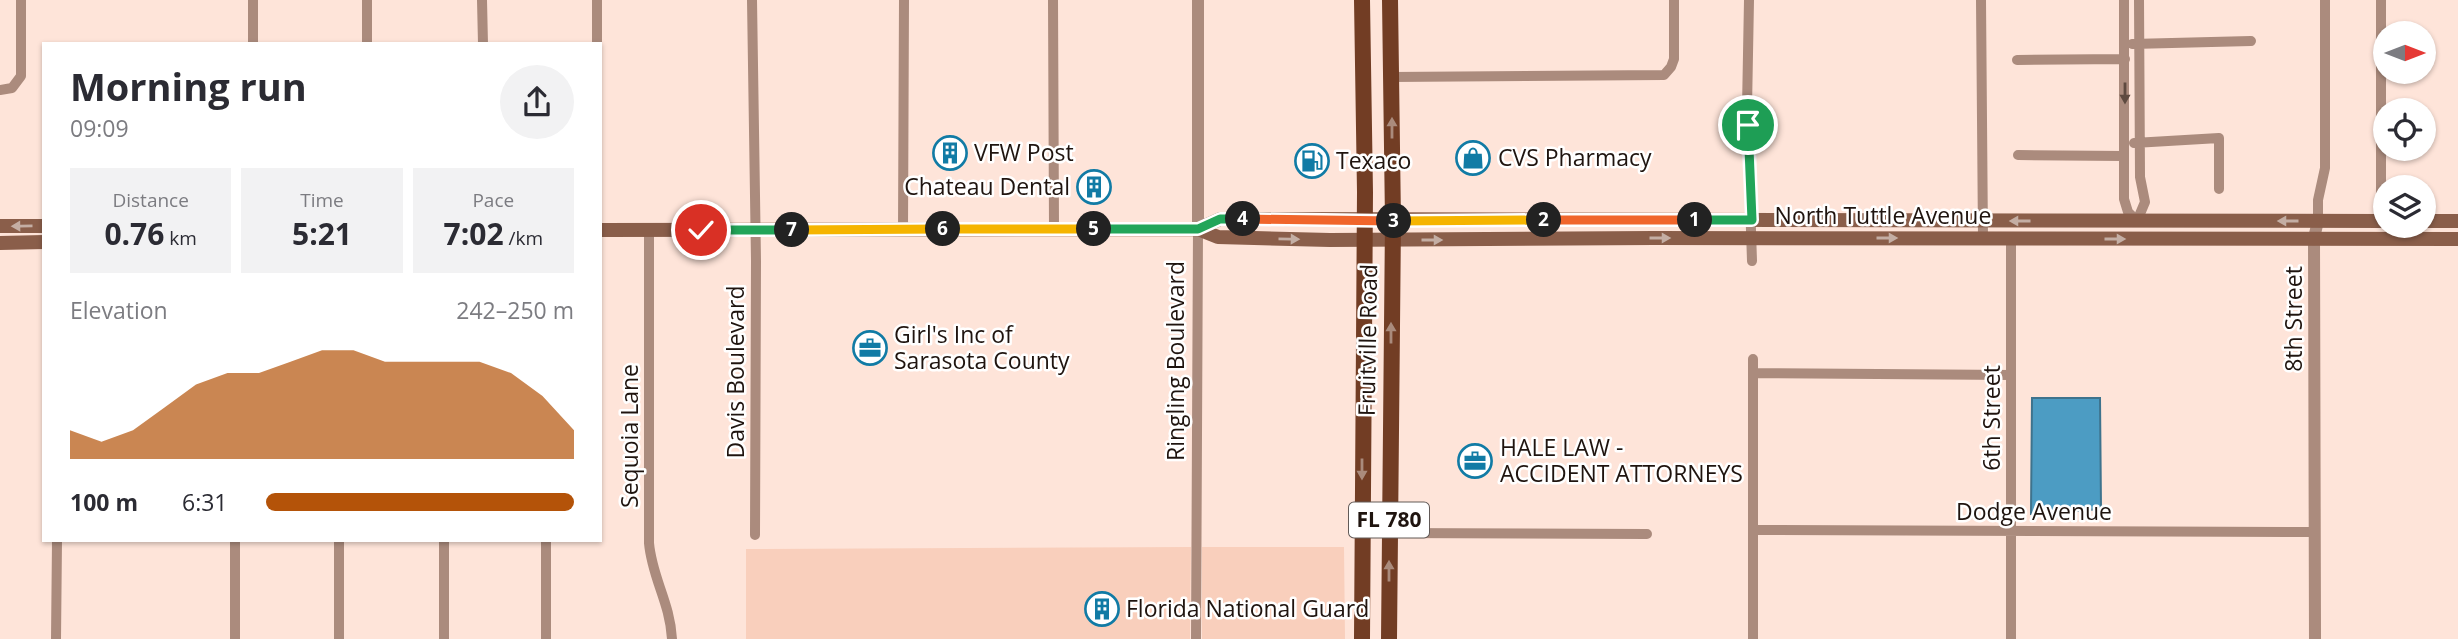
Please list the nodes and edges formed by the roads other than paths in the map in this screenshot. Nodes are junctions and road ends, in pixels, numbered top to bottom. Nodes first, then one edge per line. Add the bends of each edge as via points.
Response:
1 (21, 0) edge
2 (253, 0) edge
3 (367, 0) edge
4 (482, 0) edge
5 (597, 0) edge
6 (752, 0) edge
7 (904, 0) edge
8 (1053, 0) edge
9 (1198, 0) edge
10 (1362, 0) edge
11 (1390, 0) edge
12 (1674, 0) edge
13 (1749, 0) edge
14 (1981, 0) edge
15 (2124, 0) edge
16 (2138, 0) edge
17 (2325, 0) edge
18 (2381, 0) edge
19 (2251, 41) dead end
20 (253, 42) edge
21 (368, 42) edge
22 (483, 42) edge
23 (597, 42) edge
24 (2137, 44) junction
25 (2124, 45) junction
26 (2125, 59) junction
27 (2017, 60) dead end
28 (1391, 77) junction
29 (0, 90) edge
30 (2139, 142) junction
31 (2125, 143) junction
32 (2018, 155) dead end
33 (2124, 156) junction
34 (2382, 175) edge
35 (2219, 189) dead end
36 (1364, 220) junction
37 (1752, 220) junction
38 (1393, 221) junction
39 (1983, 221) junction
40 (2137, 221) junction
41 (2318, 221) junction
42 (2373, 221) edge
43 (2436, 221) edge
44 (2458, 221) edge
45 (0, 226) edge
46 (42, 226) edge
47 (1054, 229) junction
48 (1198, 229) junction
49 (602, 230) edge
50 (649, 230) junction
51 (755, 230) junction
52 (903, 230) junction
53 (1752, 238) junction
54 (2315, 238) junction
55 (1983, 239) junction
56 (2011, 239) junction
57 (2458, 239) edge
58 (1364, 240) junction
59 (1392, 240) junction
60 (42, 242) edge
61 (0, 243) edge
62 (1752, 261) dead end
63 (1753, 359) dead end
64 (1753, 373) junction
65 (2011, 375) junction
66 (1753, 530) junction
67 (2012, 531) junction
68 (2315, 532) junction
69 (1390, 533) junction
70 (1647, 534) dead end
71 (755, 535) dead end
72 (57, 542) edge
73 (235, 542) edge
74 (339, 542) edge
75 (444, 542) edge
76 (546, 542) edge
77 (56, 639) edge
78 (235, 639) edge
79 (338, 639) edge
80 (444, 639) edge
81 (546, 639) edge
82 (673, 639) edge
83 (1196, 639) edge
84 (1362, 639) edge
85 (1389, 639) edge
86 (1753, 639) edge
87 (2011, 639) edge
88 (2315, 639) edge

1 - 29 street via 21,76 12,88
2 - 20 street
3 - 21 street
4 - 22 street
5 - 23 street
6 - 51 street, Davis Boulevard
7 - 52 street
8 - 47 street
9 - 48 street, Ringling Boulevard
10 - 36 main road, Fruitville Road / FL 780
11 - 28 main road, Fruitville Road / FL 780
12 - 28 street via 1674,52 1664,75
13 - 37 street
14 - 39 street
15 - 25 street
16 - 24 street
17 - 41 street, 8th Street via 2325,168
18 - 34 street
19 - 24 street
24 - 25 street
24 - 30 street
25 - 26 street
26 - 27 street
26 -> 31 street
38 -> 28 main road, Fruitville Road / FL 780
30 - 31 street
30 - 35 street via 2219,138
30 - 40 street via 2145,202
31 - 33 street
32 - 33 street
33 - 40 street via 2125,205
36 - 38 main road, North Tuttle Avenue
36 - 48 main road, North Tuttle Avenue via 1220,219
36 - 58 main road, Fruitville Road / FL 780
37 - 38 main road, North Tuttle Avenue
37 - 39 main road, North Tuttle Avenue
37 - 53 street
38 - 59 main road, Fruitville Road / FL 780
40 -> 39 main road, North Tuttle Avenue
39 - 55 street
41 -> 40 main road, North Tuttle Avenue
41 - 42 main road, North Tuttle Avenue
41 - 54 street, 8th Street
43 - 44 main road
46 -> 45 main road
47 - 48 main road
47 - 52 main road
48 -> 58 main road, North Tuttle Avenue via 1218,237
48 - 83 street, Ringling Boulevard
49 - 50 main road
50 - 51 main road
50 - 82 street, Sequoia Lane via 649,543
51 - 52 main road
51 - 71 street, Davis Boulevard
53 -> 55 main road, North Tuttle Avenue
59 -> 53 main road, North Tuttle Avenue
53 - 62 street
56 -> 54 main road, North Tuttle Avenue
54 - 57 main road, North Tuttle Avenue
54 - 68 street, 8th Street
55 - 56 main road, North Tuttle Avenue
56 - 65 street, 6th Street
58 - 59 main road, North Tuttle Avenue
58 -> 84 main road, Fruitville Road / FL 780
69 -> 59 main road, Fruitville Road / FL 780
60 - 61 main road
63 - 64 street
64 - 65 street
64 - 66 street
65 - 67 street, 6th Street
66 - 67 street, Dodge Avenue
66 - 86 street
67 - 68 street, Dodge Avenue
67 - 87 street, 6th Street
68 - 88 street, 8th Street
69 - 70 street
85 -> 69 main road, Fruitville Road / FL 780
72 - 77 street
73 - 78 street
74 - 79 street
75 - 80 street
76 - 81 street

